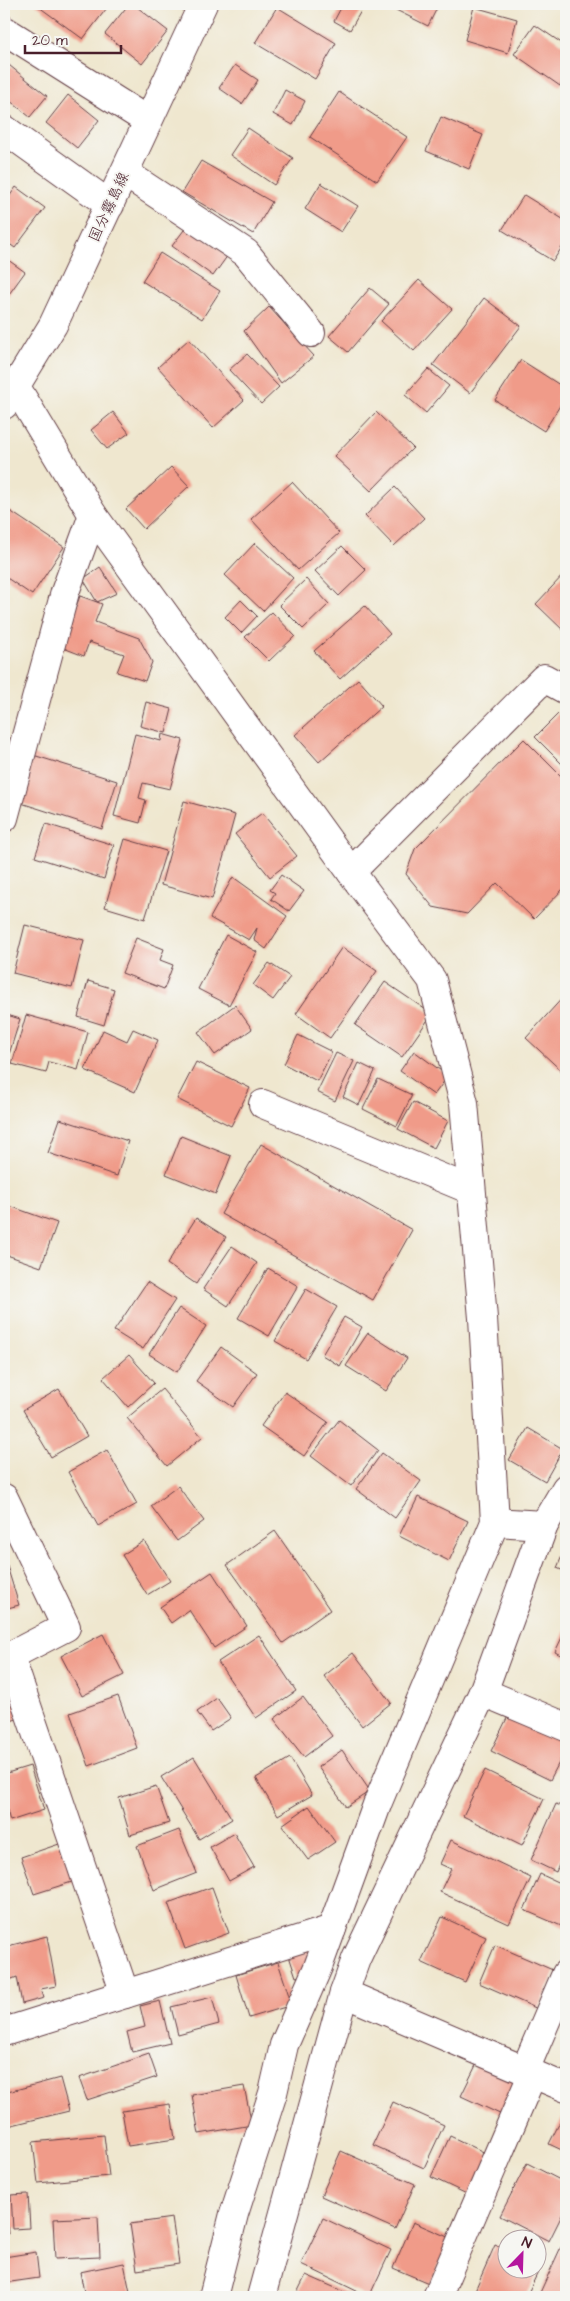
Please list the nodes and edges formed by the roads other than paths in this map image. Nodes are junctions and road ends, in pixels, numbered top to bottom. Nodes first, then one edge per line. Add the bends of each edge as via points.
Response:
1 (203, 4) edge
2 (4, 30) edge
3 (148, 121) junction
4 (4, 129) edge
5 (125, 173) junction
6 (110, 205) junction
7 (311, 333) dead end
8 (8, 395) edge
9 (93, 515) junction
10 (566, 690) edge
11 (4, 818) edge
12 (351, 872) junction
13 (263, 1104) dead end
14 (472, 1190) junction
15 (566, 1488) edge
16 (4, 1498) edge
17 (495, 1522) junction
18 (544, 1526) junction
19 (483, 1692) junction
20 (566, 1727) edge
21 (332, 1929) junction
22 (566, 1974) edge
23 (344, 1993) junction
24 (125, 1994) junction
25 (4, 2032) edge
26 (529, 2072) junction
27 (566, 2088) edge
28 (214, 2297) edge
29 (260, 2297) edge
30 (437, 2297) edge

1 - 3 street, 国分霧島線
2 - 3 street
3 - 5 street, 国分霧島線
4 - 6 street
5 - 6 street, 国分霧島線
5 - 7 street via 246,253
6 - 8 street, 国分霧島線 via 53,325
8 - 9 street
9 - 11 street via 65,592
9 - 12 street
10 - 12 street via 544,678
12 - 14 street via 432,980 464,1103
13 - 14 street
14 - 17 street
15 - 18 street
16 - 24 street via 66,1627 10,1656
17 - 18 street
17 - 21 street via 378,1802
18 - 19 street
19 - 20 street
19 - 23 street via 356,1959
21 - 24 street
21 - 28 street via 284,2045 234,2214
22 - 26 street
23 - 26 street
23 - 29 street
24 - 25 street
26 - 27 street
26 - 30 street

